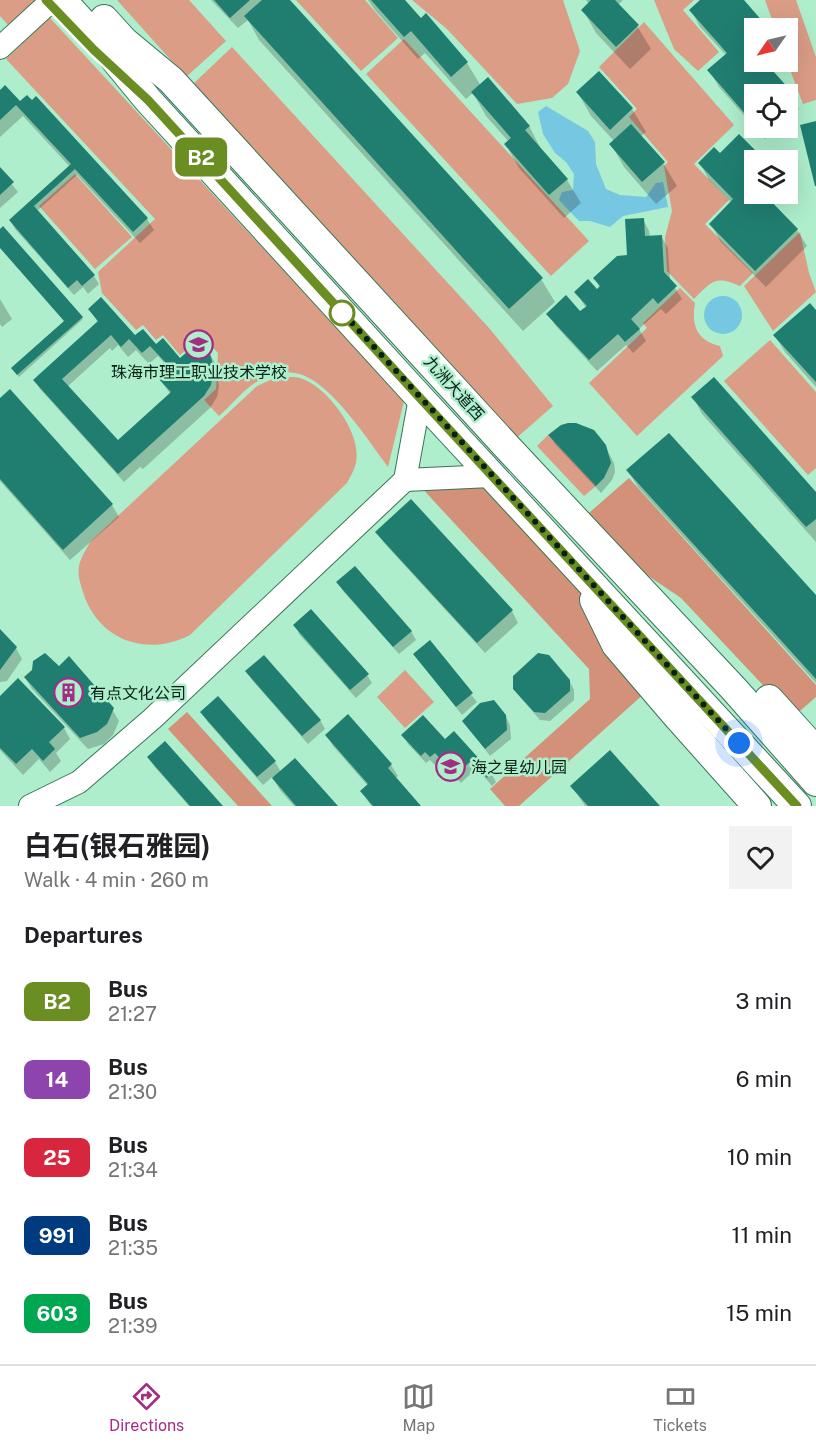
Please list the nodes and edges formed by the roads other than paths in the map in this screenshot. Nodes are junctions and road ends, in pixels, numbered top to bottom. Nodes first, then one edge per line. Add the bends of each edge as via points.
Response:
1 (87, 0) edge
2 (104, 0) edge
3 (52, 1) edge
4 (0, 48) edge
5 (171, 80) junction
6 (420, 398) junction
7 (491, 476) junction
8 (405, 480) junction
9 (607, 553) junction
10 (582, 573) junction
11 (816, 751) edge
12 (816, 782) edge
13 (30, 806) edge
14 (757, 806) edge
15 (797, 806) edge

1 - 5 main road, 九洲大道西 via 124,41
2 - 5 main road
3 - 4 street
3 - 6 main road, 九洲大道西 via 102,44 148,100
5 - 9 main road, 九洲大道西
6 - 7 main road, 九洲大道西
6 - 8 street
7 - 8 street
7 - 10 main road, 九洲大道西
8 - 13 street via 152,719 78,782
9 - 11 main road via 676,600
9 - 12 main road, 九洲大道西
10 - 14 main road via 616,645
10 - 15 main road, 九洲大道西

